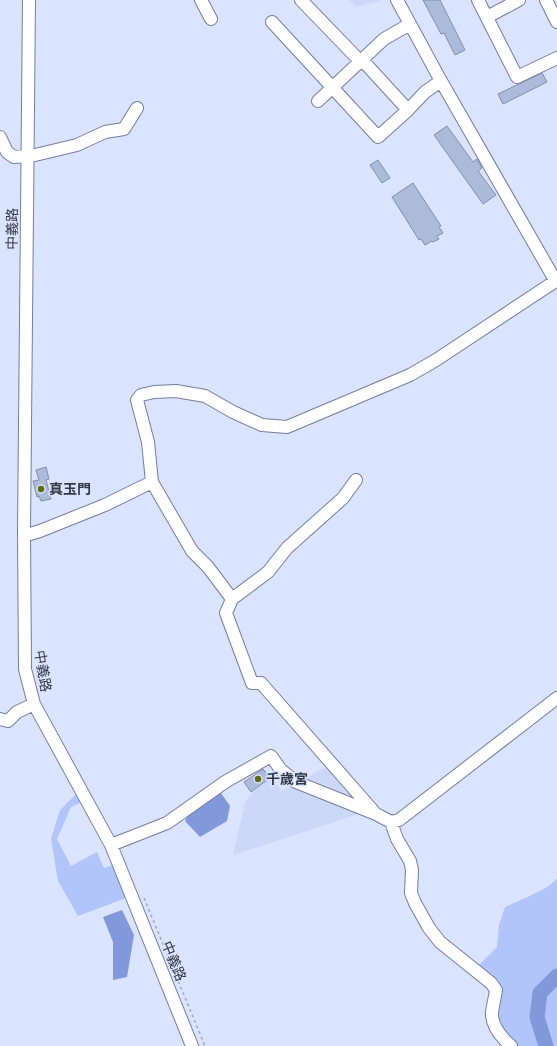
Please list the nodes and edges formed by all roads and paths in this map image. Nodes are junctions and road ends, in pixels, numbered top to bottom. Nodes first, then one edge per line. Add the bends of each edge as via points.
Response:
1 (29, 0) edge
2 (201, 0) edge
3 (301, 0) edge
4 (397, 0) edge
5 (478, 0) edge
6 (519, 0) edge
7 (546, 0) edge
8 (487, 17) junction
9 (211, 19) dead end
10 (272, 22) dead end
11 (557, 22) edge
12 (410, 24) junction
13 (557, 58) edge
14 (361, 61) junction
15 (441, 81) junction
16 (332, 87) junction
17 (318, 102) dead end
18 (137, 108) dead end
19 (408, 110) junction
20 (0, 137) edge
21 (28, 156) junction
22 (556, 280) edge
23 (356, 480) dead end
24 (152, 482) junction
25 (24, 532) junction
26 (232, 599) junction
27 (557, 698) edge
28 (34, 704) junction
29 (4, 720) edge
30 (0, 730) edge
31 (376, 814) junction
32 (391, 822) junction
33 (111, 844) junction
34 (192, 1046) edge
35 (511, 1046) edge

1 - 21 street, 中義路
2 - 9 street
3 - 14 street
4 - 12 street
5 - 8 street
6 - 8 street
7 - 11 street
8 - 13 street via 517,77
10 - 16 street
12 - 14 street via 384,39
12 - 15 street
14 - 16 street
14 - 19 street
15 - 19 street via 425,92
15 - 22 street
16 - 17 street
16 - 19 street via 378,137
18 - 21 street via 124,128 104,132 77,145
20 - 21 street via 7,152 14,157
21 - 25 street, 中義路
22 - 24 street via 410,375 287,426 262,425 205,396 176,391 141,395 137,400 148,442
23 - 26 street via 343,498 287,548 268,572
24 - 25 street via 105,505 40,531 30,534
24 - 26 street via 192,552 208,567
25 - 28 street, 中義路 via 24,663
26 - 31 street via 226,613 252,683 261,683
27 - 32 street via 399,820
28 - 29 street
28 - 33 street, 中義路
29 - 30 street
31 - 32 street
31 - 33 street via 296,782 281,770 271,756 225,782 167,823
32 - 35 street via 397,839 410,861 411,893 415,903 440,942 494,986 494,1023
33 - 34 street, 中義路

